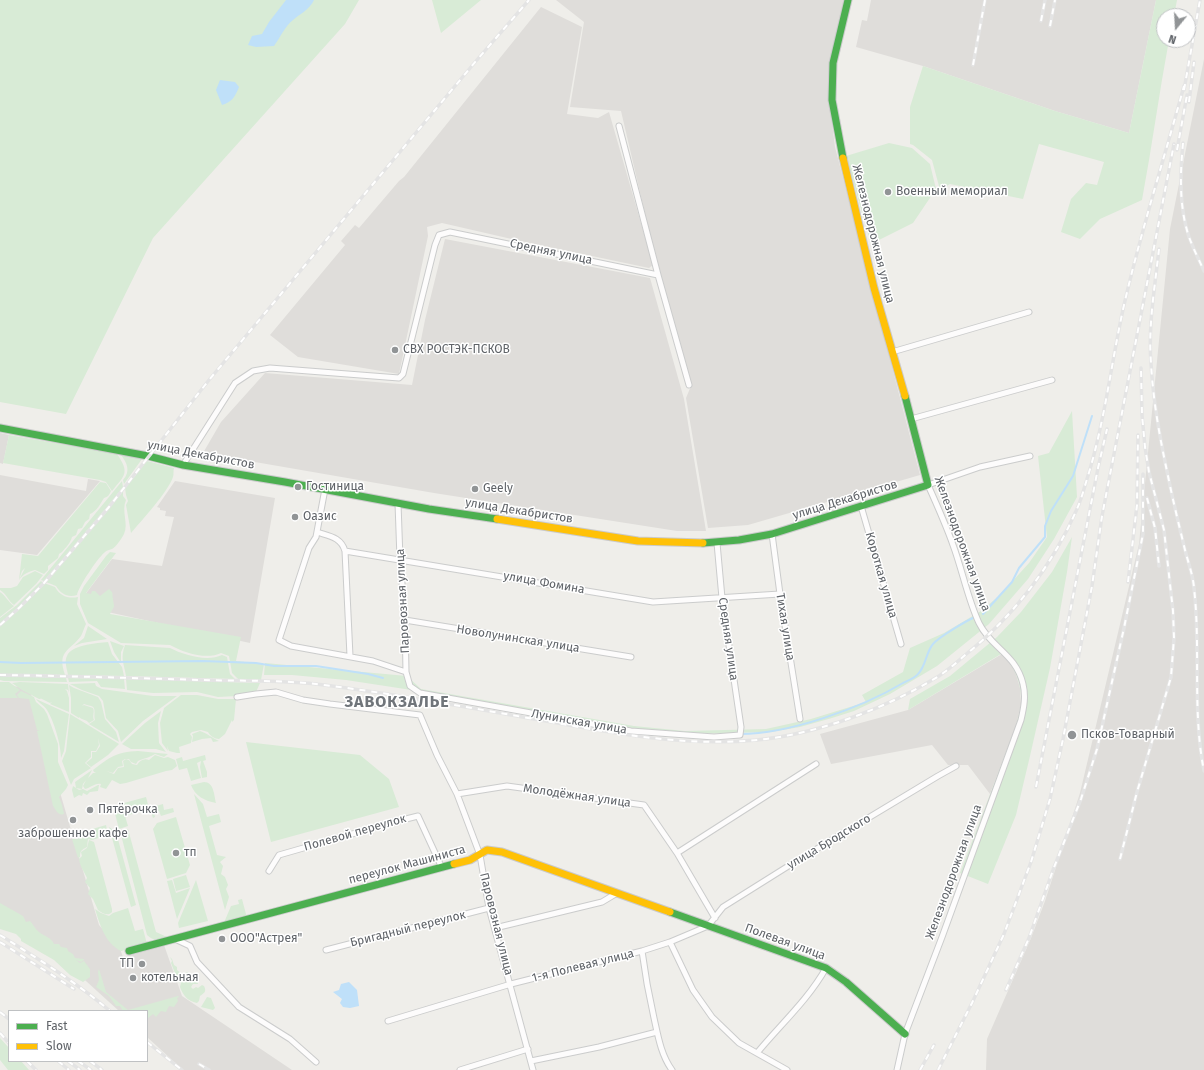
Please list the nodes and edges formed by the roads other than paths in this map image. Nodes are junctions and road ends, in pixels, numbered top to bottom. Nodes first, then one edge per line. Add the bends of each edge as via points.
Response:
1 (848, 0) edge
2 (619, 126) dead end
3 (658, 275) junction
4 (1029, 312) dead end
5 (892, 352) junction
6 (1052, 380) dead end
7 (689, 385) dead end
8 (911, 419) junction
9 (0, 428) edge
10 (1030, 456) dead end
11 (183, 465) junction
12 (928, 486) junction
13 (325, 489) junction
14 (398, 503) junction
15 (861, 506) junction
16 (317, 532) junction
17 (772, 534) junction
18 (717, 543) junction
19 (345, 551) junction
20 (400, 559) junction
21 (780, 594) junction
22 (722, 598) junction
23 (405, 620) junction
24 (901, 644) dead end
25 (350, 656) junction
26 (631, 657) dead end
27 (406, 672) junction
28 (420, 693) joint
29 (237, 697) dead end
30 (800, 719) dead end
31 (740, 735) joint
32 (816, 764) dead end
33 (956, 766) dead end
34 (457, 794) junction
35 (677, 853) junction
36 (480, 855) junction
37 (442, 868) junction
38 (269, 871) dead end
39 (616, 893) junction
40 (490, 908) junction
41 (715, 918) junction
42 (708, 926) junction
43 (496, 928) junction
44 (175, 938) junction
45 (670, 942) junction
46 (326, 950) dead end
47 (129, 951) dead end
48 (642, 951) junction
49 (826, 968) junction
50 (511, 984) junction
51 (388, 1021) dead end
52 (657, 1032) junction
53 (905, 1034) junction
54 (528, 1049) junction
55 (757, 1053) junction
56 (531, 1061) junction
57 (316, 1062) dead end
58 (468, 1069) edge
59 (460, 1070) edge
60 (533, 1070) edge
61 (672, 1070) edge
62 (787, 1070) edge
63 (897, 1070) edge

1 - 5 street, Железнодорожная улица via 833,63 832,100 840,145 874,288
2 - 3 street
3 - 7 street
3 - 11 street, Средняя улица via 450,232 439,235 403,374 399,378 270,368 253,371 235,383
4 - 5 street
5 - 8 street, Железнодорожная улица
6 - 8 street
8 - 12 street, Железнодорожная улица
9 - 11 street, улица Декабристов
10 - 12 street, улица Декабристов via 980,467
11 - 13 street, улица Декабристов
12 - 15 street, улица Декабристов
12 - 53 street, Железнодорожная улица via 953,544 979,623 987,636 1016,666 1023,683 1025,701 1021,720
13 - 14 street, улица Декабристов
13 - 16 street
14 - 18 street, улица Декабристов via 638,541
14 - 20 street, Паровозная улица
15 - 17 street, улица Декабристов
15 - 24 street, Короткая улица
16 - 19 street via 339,540
16 - 25 street via 309,548 280,640 291,646
17 - 18 street, улица Декабристов via 748,540
17 - 21 street, Тихая улица
18 - 22 street, Средняя улица
19 - 20 street, улица Фомина
19 - 25 street
20 - 22 street, улица Фомина via 653,602
20 - 23 street, Паровозная улица
21 - 22 street, улица Фомина
21 - 30 street, Тихая улица
22 - 31 street, Средняя улица
23 - 26 street, Новолунинская улица
23 - 27 street, Паровозная улица
25 - 27 street
27 - 28 street, Паровозная улица via 410,686
28 - 31 street, Лунинская улица via 631,731 714,737
29 - 34 street, Паровозная улица via 276,692 303,700 420,715
32 - 35 street
33 - 41 street, улица Бродского via 723,907
34 - 35 street, Молодёжная улица via 507,786 644,805
34 - 36 street, Паровозная улица
35 - 41 street, Молодёжная улица
36 - 37 street, переулок Машиниста
36 - 39 street, переулок Машиниста via 487,850 502,852
36 - 40 street, Паровозная улица
37 - 38 street, Полевой переулок via 418,816 279,855
37 - 44 street, переулок Машиниста
39 - 42 street, переулок Машиниста
39 - 43 street via 602,902
40 - 43 street, Паровозная улица
40 - 46 street, Бригадный переулок
41 - 42 street, улица Бродского
42 - 45 street, 1-я Полевая улица
42 - 49 street, Полевая улица
43 - 50 street, Паровозная улица
44 - 47 street, переулок Машиниста
44 - 57 street via 190,946 197,962 239,1007 290,1039
45 - 48 street, 1-я Полевая улица
45 - 55 street via 693,990 712,1017 739,1043
48 - 50 street, 1-я Полевая улица
48 - 52 street
49 - 53 street, Полевая улица via 846,982
49 - 55 street via 804,1000
50 - 51 street, 1-я Полевая улица
50 - 54 street, Паровозная улица
52 - 56 street
52 - 61 street via 664,1059
53 - 63 street, Железнодорожная улица
54 - 56 street, Паровозная улица
54 - 58 street
55 - 62 street
56 - 60 street, Паровозная улица
58 - 59 street

